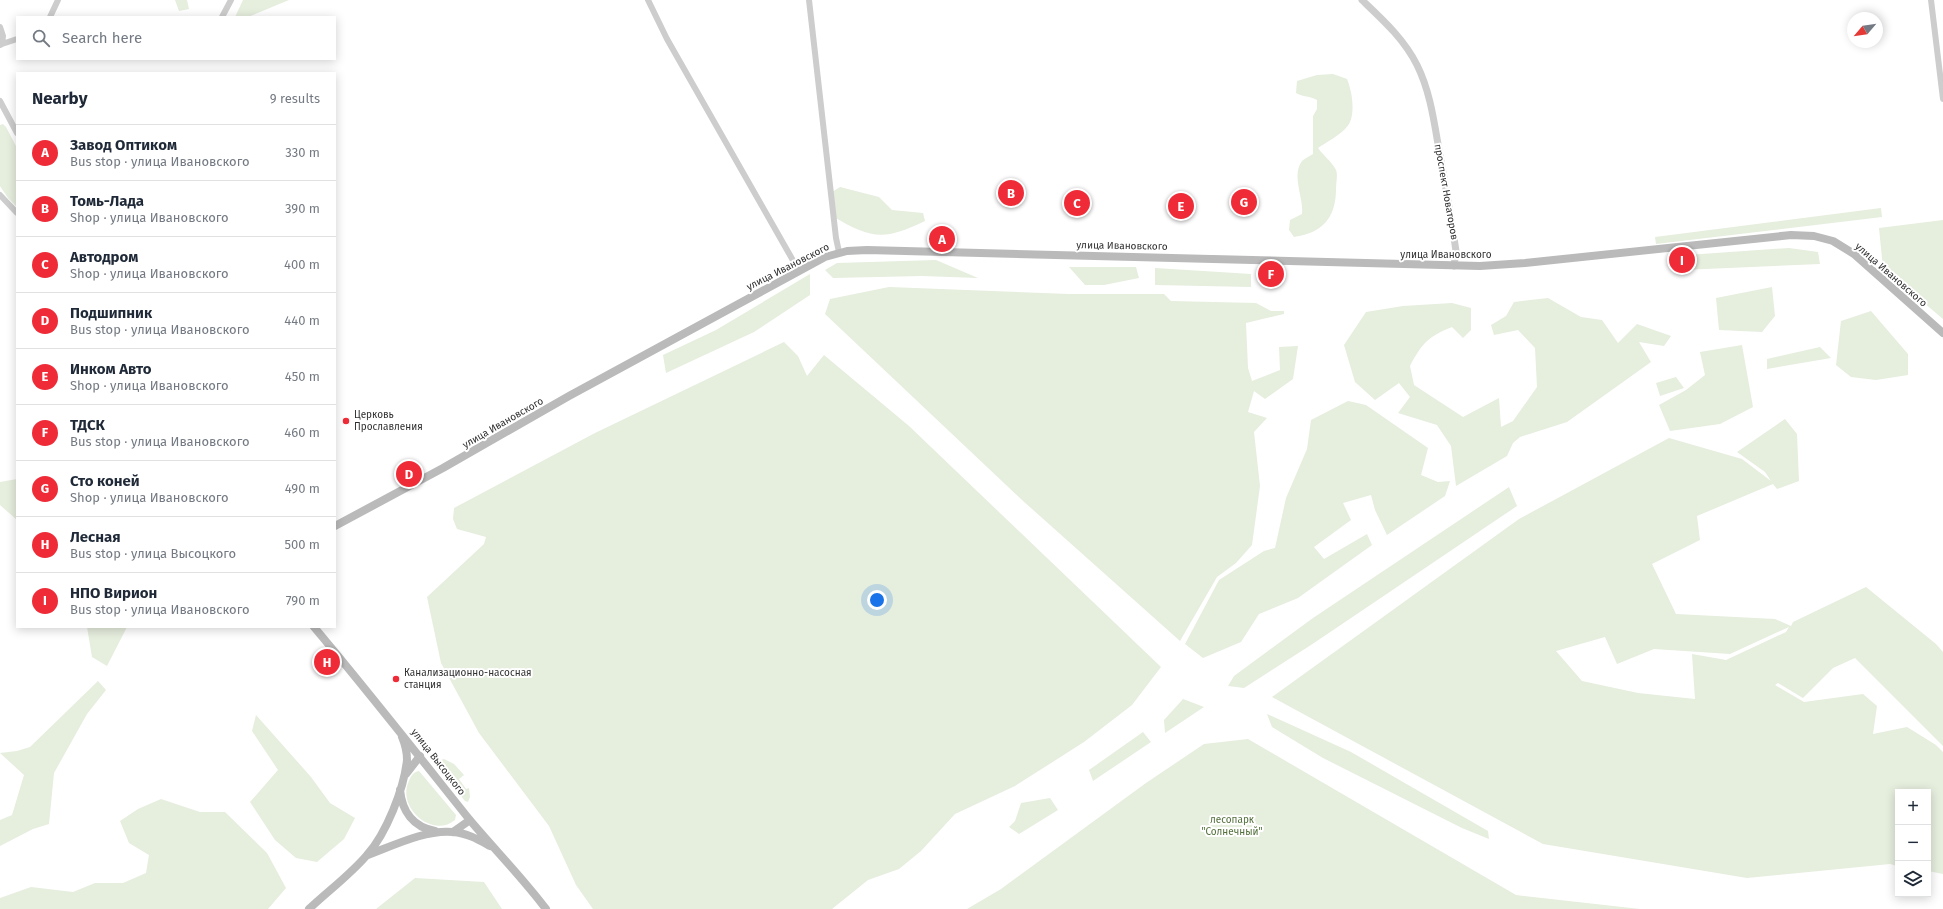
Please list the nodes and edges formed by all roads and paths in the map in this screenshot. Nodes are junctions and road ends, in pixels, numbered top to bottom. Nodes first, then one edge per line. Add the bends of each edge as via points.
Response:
1 (58, 0) edge
2 (231, 0) edge
3 (648, 0) edge
4 (809, 0) edge
5 (1362, 0) edge
6 (1931, 0) edge
7 (50, 16) edge
8 (223, 16) edge
9 (0, 27) edge
10 (16, 40) edge
11 (1, 44) edge
12 (1943, 99) edge
13 (1, 105) edge
14 (16, 131) edge
15 (0, 195) edge
16 (16, 212) edge
17 (839, 252) junction
18 (1454, 266) junction
19 (799, 271) junction
20 (1943, 333) edge
21 (336, 525) edge
22 (315, 628) edge
23 (399, 729) junction
24 (420, 756) junction
25 (403, 780) junction
26 (400, 789) junction
27 (470, 820) junction
28 (439, 832) junction
29 (453, 832) junction
30 (495, 849) junction
31 (368, 855) junction
32 (309, 909) edge
33 (546, 909) edge

1 - 7 street
2 - 8 street
3 - 19 street via 667,39
4 - 17 street
5 - 18 street, проспект Новаторов via 1393,30 1408,49 1425,83 1456,251
6 - 12 street
9 - 11 street via 3,36
10 - 11 street
13 - 14 street
15 - 16 street
17 - 18 main road, улица Ивановского via 867,250
17 - 19 main road, улица Ивановского
18 - 20 main road, улица Ивановского via 1525,263 1791,235 1814,236 1833,241 1854,254
19 - 21 main road, улица Ивановского
22 - 23 main road, улица Высоцкого
23 - 24 main road, улица Высоцкого
23 - 25 main road via 407,760
24 - 25 main road
24 - 27 main road, улица Высоцкого
25 - 26 main road
26 - 28 main road via 401,799 411,819 417,825
26 - 31 main road via 385,827
27 - 29 main road
27 - 30 main road, улица Высоцкого
28 - 29 main road
28 - 31 main road
29 - 30 main road via 472,836
30 - 33 main road, улица Высоцкого via 526,882
31 - 32 main road

